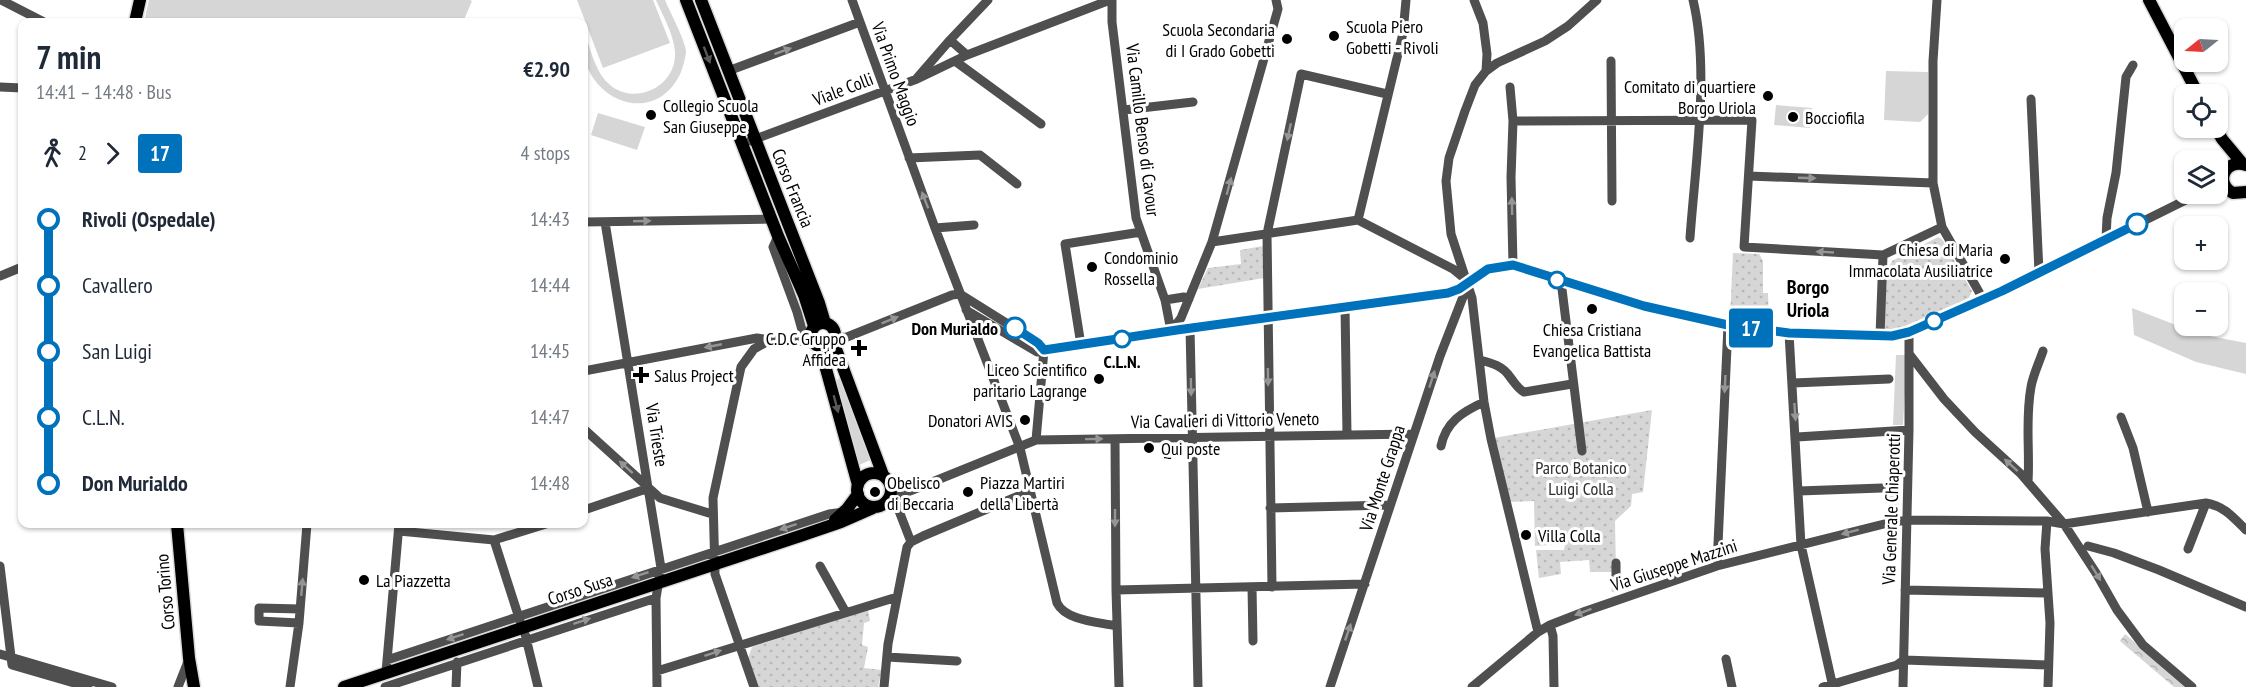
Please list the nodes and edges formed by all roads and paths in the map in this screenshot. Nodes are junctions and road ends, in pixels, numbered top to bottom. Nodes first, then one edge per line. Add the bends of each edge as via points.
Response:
1 (1, 0) edge
2 (140, 0) edge
3 (686, 0) edge
4 (701, 0) edge
5 (852, 0) edge
6 (988, 0) edge
7 (1111, 0) edge
8 (1276, 0) edge
9 (1406, 0) edge
10 (1474, 0) edge
11 (1597, 0) edge
12 (1694, 0) edge
13 (1937, 0) edge
14 (2149, 0) edge
15 (36, 18) edge
16 (136, 18) edge
17 (860, 22) junction
18 (950, 40) junction
19 (967, 56) junction
20 (955, 61) junction
21 (1611, 61) dead end
22 (2133, 65) dead end
23 (728, 71) junction
24 (1486, 71) junction
25 (916, 79) junction
26 (2193, 84) edge
27 (0, 87) edge
28 (1510, 87) dead end
29 (18, 88) edge
30 (885, 91) junction
31 (1388, 94) junction
32 (2031, 99) dead end
33 (1193, 102) dead end
34 (1124, 110) junction
35 (1699, 120) junction
36 (1513, 122) junction
37 (1610, 122) junction
38 (1041, 124) dead end
39 (2222, 139) joint
40 (755, 140) junction
41 (742, 144) junction
42 (2222, 150) edge
43 (909, 158) junction
44 (2244, 164) edge
45 (2228, 169) edge
46 (1749, 176) junction
47 (1933, 183) junction
48 (1017, 184) dead end
49 (2228, 194) edge
50 (2245, 195) edge
51 (1612, 201) dead end
52 (2178, 204) edge
53 (772, 219) junction
54 (1358, 220) junction
55 (588, 222) edge
56 (605, 222) junction
57 (974, 225) dead end
58 (1942, 227) junction
59 (935, 228) junction
60 (1141, 232) junction
61 (1267, 234) junction
62 (1690, 238) dead end
63 (2106, 239) junction
64 (1212, 242) junction
65 (1883, 255) junction
66 (1513, 265) junction
67 (18, 269) edge
68 (2039, 272) junction
69 (0, 276) edge
70 (1468, 281) junction
71 (1561, 281) junction
72 (960, 294) junction
73 (1190, 297) junction
74 (1983, 299) junction
75 (1165, 300) junction
76 (1345, 308) junction
77 (966, 310) junction
78 (1267, 318) junction
79 (1728, 325) junction
80 (813, 327) junction
81 (1190, 328) junction
82 (1171, 331) junction
83 (1909, 332) junction
84 (1789, 333) junction
85 (1880, 336) junction
86 (783, 339) junction
87 (770, 340) junction
88 (834, 340) junction
89 (817, 345) junction
90 (1081, 345) junction
91 (1044, 350) junction
92 (2043, 351) dead end
93 (1910, 355) junction
94 (1479, 360) junction
95 (629, 362) junction
96 (588, 370) edge
97 (1889, 379) dead end
98 (1793, 383) junction
99 (1572, 384) junction
100 (1484, 402) junction
101 (2121, 417) dead end
102 (1910, 430) junction
103 (588, 433) edge
104 (1414, 434) junction
105 (1347, 435) junction
106 (1269, 436) junction
107 (1797, 437) junction
108 (1192, 438) junction
109 (1115, 439) junction
110 (1036, 440) junction
111 (1441, 446) dead end
112 (1020, 448) junction
113 (1582, 452) dead end
114 (883, 476) junction
115 (2028, 482) junction
116 (649, 488) junction
117 (1882, 488) dead end
118 (858, 490) junction
119 (1030, 491) junction
120 (1799, 491) junction
121 (892, 497) junction
122 (2206, 503) junction
123 (1390, 505) junction
124 (1270, 507) junction
125 (873, 508) junction
126 (588, 509) edge
127 (844, 512) junction
128 (2148, 512) junction
129 (712, 514) junction
130 (1907, 520) junction
131 (2047, 521) junction
132 (2064, 524) junction
133 (828, 526) junction
134 (177, 528) edge
135 (307, 528) edge
136 (399, 528) edge
137 (406, 528) edge
138 (533, 528) edge
139 (2246, 530) edge
140 (494, 540) junction
141 (911, 542) junction
142 (1801, 544) junction
143 (2088, 546) dead end
144 (2188, 549) dead end
145 (715, 551) junction
146 (1616, 563) dead end
147 (715, 564) junction
148 (0, 566) edge
149 (820, 566) dead end
150 (1716, 566) junction
151 (661, 568) junction
152 (659, 582) junction
153 (1616, 583) tunnel mouth
154 (1365, 584) junction
155 (1251, 587) junction
156 (1272, 587) junction
157 (1196, 588) junction
158 (1116, 590) junction
159 (1905, 590) junction
160 (2047, 593) junction
161 (897, 597) junction
162 (656, 598) junction
163 (2246, 607) edge
164 (300, 609) junction
165 (845, 611) junction
166 (299, 623) junction
167 (1550, 625) junction
168 (1116, 626) junction
169 (523, 627) junction
170 (1538, 632) junction
171 (1253, 641) dead end
172 (740, 644) junction
173 (0, 654) edge
174 (12, 657) junction
175 (887, 657) junction
176 (189, 658) junction
177 (1726, 659) dead end
178 (1904, 660) junction
179 (957, 661) dead end
180 (457, 662) junction
181 (2048, 665) junction
182 (387, 666) junction
183 (657, 671) junction
184 (1833, 686) edge
185 (88, 687) edge
186 (112, 687) edge
187 (178, 687) edge
188 (194, 687) edge
189 (290, 687) edge
190 (344, 687) edge
191 (385, 687) edge
192 (456, 687) edge
193 (538, 687) edge
194 (657, 687) edge
195 (754, 687) edge
196 (884, 687) edge
197 (1119, 687) edge
198 (1198, 687) edge
199 (1330, 687) edge
200 (1472, 687) edge
201 (1554, 687) edge
202 (1732, 687) edge
203 (1823, 687) edge
204 (1903, 687) edge
205 (2048, 687) edge
206 (2192, 687) edge

1 - 15 street
2 - 16 main road
3 -> 41 main road, Corso Francia
4 - 23 main road, Corso Francia
5 - 17 street, Via Primo Maggio
6 - 18 street
7 - 19 street, Viale Colli
7 - 34 street, Via Camillo Benso di Cavour
64 -> 8 street via 1278,9
9 - 31 street via 1403,33
10 - 24 street via 1483,23
11 - 24 street via 1545,41
12 - 35 street via 1700,63
13 - 47 street
14 - 26 main road
23 -> 17 street
17 - 30 street, Via Primo Maggio
18 - 19 street
18 - 25 street
19 - 20 street, Viale Colli
20 - 25 street, Viale Colli
20 - 38 street
21 - 37 street
22 - 63 street via 2126,77
23 - 40 main road, Corso Francia
24 - 70 street via 1475,85 1465,111 1449,158 1446,181 1451,234
25 - 30 street, Viale Colli
27 - 29 street
28 - 36 street
30 - 40 street, Viale Colli
30 - 43 street, Via Primo Maggio
31 - 54 street
31 -> 61 street via 1301,75
32 - 68 street
33 - 34 street
34 - 60 street, Via Camillo Benso di Cavour via 1136,218
35 - 37 street
35 - 46 street via 1752,120
35 - 62 street
36 - 37 street
66 -> 36 street
37 - 51 street
39 - 42 main road
39 - 44 main road
40 - 41 street, Viale Colli
40 - 80 main road, Corso Francia via 819,303
41 - 53 main road, Corso Francia
43 - 48 street via 980,155
59 -> 43 street, Via Primo Maggio
44 - 45 main road via 2233,164
46 -> 47 street
65 -> 46 street via 1744,247
47 - 58 street
49 - 50 main road
52 - 63 street
56 -> 53 street
53 - 80 main road, Corso Francia via 807,301
54 - 61 street
54 - 70 street via 1453,268
55 - 56 street
56 - 95 street, Via Trieste
57 - 59 street
58 - 65 street
58 - 74 street
59 - 72 street, Via Primo Maggio
60 - 75 street, Via Camillo Benso di Cavour
60 - 90 street via 1065,244
61 - 64 street
61 - 78 street
63 - 68 street
64 - 73 street
65 - 85 street
66 - 70 street via 1488,269
66 - 71 street
67 - 69 street
68 - 74 street
70 - 76 street via 1448,293
70 - 94 street
104 -> 70 street, Via Monte Grappa
71 - 79 street via 1644,306
71 - 99 street
72 - 77 street, Via Primo Maggio
88 -> 72 street
72 - 91 street
73 - 75 street
73 - 82 street
74 - 83 street
75 - 82 street, Via Camillo Benso di Cavour
76 - 78 street
76 - 105 street
77 - 91 street via 1032,351
77 - 112 street, Via Primo Maggio
78 - 81 street
78 -> 106 street
79 - 84 street
79 -> 150 street
80 - 86 street
80 - 88 main road via 833,328
80 - 89 main road via 810,336
81 - 82 street
81 -> 108 street
82 - 90 street
83 - 85 street
83 - 93 street, Via Generale Chiaperotti
84 - 85 street
84 - 98 street
86 - 87 street
86 - 89 street
87 -> 95 street via 757,338
87 - 129 street via 754,349 741,367 712,498
88 - 89 main road via 828,346
88 - 114 main road
89 -> 118 main road
90 - 91 street
91 - 110 street
92 - 115 street via 2031,386
93 - 102 street, Via Generale Chiaperotti
115 -> 93 street via 1944,399
94 - 99 street via 1506,371 1524,392
94 - 100 street
95 - 96 street
95 - 116 street, Via Trieste
97 - 98 street
98 -> 107 street
99 - 113 street
100 - 111 street via 1448,427
100 - 170 street
101 - 128 street via 2136,457
102 - 107 street
102 - 130 street, Via Generale Chiaperotti
116 -> 103 street
104 - 105 street, Via Cavalieri di Vittorio Veneto
104 - 123 street, Via Monte Grappa
105 - 106 street, Via Cavalieri di Vittorio Veneto
106 - 108 street, Via Cavalieri di Vittorio Veneto
106 - 124 street
107 - 120 street
108 - 109 street, Via Cavalieri di Vittorio Veneto
108 - 157 street
110 -> 109 street, Via Cavalieri di Vittorio Veneto
109 -> 158 street
110 - 112 street
112 - 119 street
112 - 121 street
114 - 118 main road via 869,474 861,479
114 - 121 main road via 891,485
115 - 132 street
116 - 126 street
116 - 129 street via 664,500
116 - 151 street, Via Trieste
117 - 120 street
118 - 125 main road via 864,504
118 - 127 main road, Corso Susa
119 - 141 street
119 - 168 street via 1059,608 1070,615
120 - 142 street
121 - 125 main road
121 - 141 street
122 - 128 street, Via Giuseppe Mazzini
122 - 139 street via 2225,509
122 - 144 street
123 - 124 street
123 - 154 street, Via Monte Grappa
124 - 156 street
125 - 133 main road, Corso Susa
127 - 133 main road, Corso Susa
127 -> 145 street, Corso Susa
128 - 132 street, Via Giuseppe Mazzini
129 - 145 street
130 - 131 street, Via Giuseppe Mazzini
130 -> 142 street, Via Giuseppe Mazzini
130 - 159 street, Via Generale Chiaperotti
131 - 132 street, Via Giuseppe Mazzini
131 - 160 street
132 -> 206 street via 2143,645
133 - 147 main road, Corso Susa
134 - 176 main road, Corso Torino
164 -> 135 street
136 - 182 street
137 - 140 street
138 - 140 street
140 - 169 street
141 - 161 street via 904,553
142 - 150 street, Via Giuseppe Mazzini
142 - 184 street
143 - 163 street via 2159,570
145 - 147 street
145 - 151 street, Corso Susa
146 - 153 street
147 - 152 main road, Corso Susa
147 - 172 street
148 - 174 street
149 - 165 street
150 -> 167 street, Via Giuseppe Mazzini
151 - 152 street, Via Trieste
151 -> 169 street, Corso Susa
152 - 162 street, Via Trieste
152 - 169 main road, Corso Susa
154 - 156 street
199 -> 154 street, Via Monte Grappa
155 - 156 street
155 - 157 street
155 - 171 street
157 - 158 street
157 - 198 street
158 - 168 street
159 - 160 street
159 - 178 street, Via Generale Chiaperotti
160 - 181 street
161 - 165 street
161 - 175 street
169 -> 162 street, Corso Susa
162 - 183 street, Via Trieste
164 - 166 street
164 - 166 street via 259,608 259,621
165 - 172 street
166 - 189 street
167 - 170 street, Via Giuseppe Mazzini
167 - 201 street
168 - 197 street
169 - 180 street, Corso Susa
169 - 182 main road, Corso Susa
169 - 193 street
170 - 200 street, Via Giuseppe Mazzini
183 -> 172 street
172 - 195 street
173 - 174 street
174 - 185 street via 12,665
174 - 186 street
175 - 179 street
175 - 196 street
176 - 187 street, Corso Torino
176 - 188 main road, Corso Torino
177 - 202 street
178 - 181 street
178 - 184 street
178 - 204 street, Via Generale Chiaperotti
180 - 191 street, Corso Susa
180 - 192 street
181 - 205 street
182 - 190 main road, Corso Susa
183 - 194 street, Via Trieste
184 - 203 street

